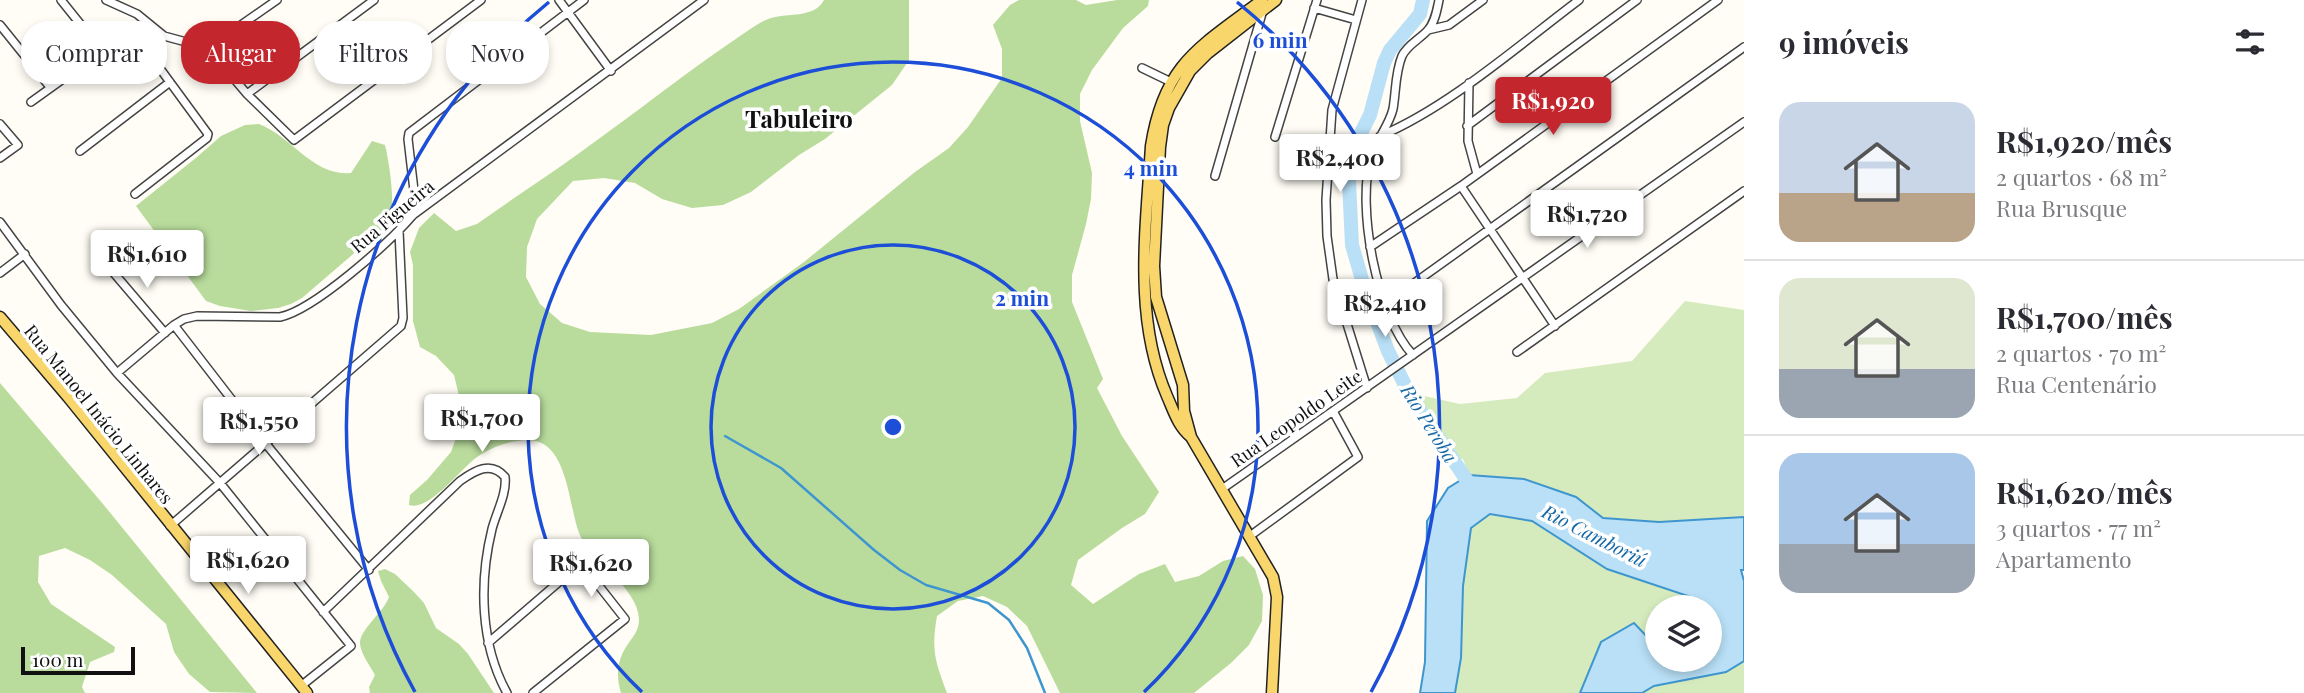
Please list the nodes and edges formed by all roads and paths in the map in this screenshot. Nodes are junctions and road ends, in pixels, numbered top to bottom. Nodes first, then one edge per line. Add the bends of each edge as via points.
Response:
1 (61, 0) edge
2 (106, 0) edge
3 (277, 0) edge
4 (374, 0) edge
5 (481, 0) edge
6 (559, 0) edge
7 (584, 0) edge
8 (704, 0) edge
9 (1276, 0) edge
10 (1362, 0) edge
11 (1439, 0) edge
12 (1483, 0) edge
13 (1579, 0) edge
14 (1637, 0) edge
15 (1718, 0) edge
16 (1316, 4) edge
17 (1263, 5) edge
18 (568, 13) junction
19 (1356, 20) junction
20 (78, 21) edge
21 (246, 21) edge
22 (0, 25) edge
23 (1428, 30) junction
24 (181, 40) edge
25 (1744, 47) edge
26 (1142, 68) dead end
27 (611, 71) junction
28 (167, 78) edge
29 (170, 82) junction
30 (1171, 82) junction
31 (1469, 83) junction
32 (53, 84) edge
33 (239, 84) edge
34 (50, 86) junction
35 (247, 94) junction
36 (31, 102) dead end
37 (1744, 122) edge
38 (0, 124) edge
39 (1467, 126) junction
40 (1379, 136) junction
41 (1275, 137) dead end
42 (80, 151) dead end
43 (0, 158) edge
44 (1477, 174) junction
45 (1215, 176) dead end
46 (1461, 187) junction
47 (1744, 191) edge
48 (135, 194) dead end
49 (413, 215) junction
50 (0, 222) edge
51 (1490, 229) junction
52 (399, 231) junction
53 (1370, 247) junction
54 (24, 254) junction
55 (107, 265) dead end
56 (0, 273) edge
57 (1523, 278) junction
58 (1385, 304) junction
59 (0, 317) edge
60 (174, 325) junction
61 (1555, 326) junction
62 (166, 333) junction
63 (1167, 335) junction
64 (1149, 341) junction
65 (1517, 352) dead end
66 (1413, 355) junction
67 (117, 373) junction
68 (1180, 377) junction
69 (1162, 385) junction
70 (1367, 388) junction
71 (1334, 411) junction
72 (1191, 437) junction
73 (265, 444) junction
74 (220, 483) junction
75 (1222, 489) junction
76 (170, 526) junction
77 (1250, 536) junction
78 (369, 570) junction
79 (323, 612) junction
80 (488, 643) junction
81 (304, 689) edge
82 (507, 693) edge
83 (533, 693) edge
84 (1272, 693) edge

1 - 20 street
2 - 24 street via 137,14 164,36
3 - 21 street
4 - 35 street
5 - 35 street via 294,140
6 - 18 street
7 - 18 street
8 - 27 street, Rua Figueira
9 - 17 main road
10 - 19 street
11 - 23 street
12 - 23 street via 1449,25
13 - 31 street
14 - 39 street
15 - 44 street
16 - 19 street
16 - 41 street
17 - 30 main road via 1196,50
17 - 45 street
17 - 63 main road via 1190,71 1163,125 1154,276
18 - 27 street
18 - 49 street via 409,133
19 - 70 street via 1330,120 1326,236 1333,279
22 - 34 street
23 - 40 street via 1402,58 1393,110
25 - 51 street
26 - 30 street
27 - 49 street, Rua Figueira
28 - 29 street
29 - 42 street
29 - 48 street via 208,136
30 - 64 main road via 1159,106 1151,146 1144,299
31 - 39 street
31 - 40 street via 1422,115
32 - 34 street
33 - 35 street
34 - 36 street
37 - 57 street, Rua Leopoldo Leite
38 - 43 street via 18,145
39 - 44 street
40 - 53 street via 1367,182
44 - 46 street
46 - 51 street
46 - 53 street
47 - 61 street
49 - 52 street, Rua Figueira
50 - 54 street
51 - 57 street
51 - 58 street
52 - 60 street, Rua Figueira via 314,302 290,315 197,316
52 - 73 street via 401,326
53 - 58 street
54 - 56 street
54 - 67 street
55 - 62 street
57 - 61 street
57 - 66 street, Rua Leopoldo Leite
58 - 66 street
59 - 76 main road, Rua Manoel Inácio Linhares
60 - 62 street
60 - 73 street
61 - 65 street
62 - 67 street
63 - 64 main road via 1157,334
63 - 68 main road
64 - 69 main road
66 - 70 street, Rua Leopoldo Leite
67 - 74 street
68 - 69 main road via 1174,384
68 - 72 main road
69 - 72 main road via 1181,428
70 - 71 street, Rua Leopoldo Leite
71 - 75 street, Rua Leopoldo Leite
71 - 77 street via 1358,457
72 - 75 main road
73 - 74 street
73 - 78 street
74 - 76 street
74 - 79 street
75 - 77 main road
76 - 81 main road, Rua Manoel Inácio Linhares
77 - 84 main road via 1276,587
78 - 79 street
78 - 80 street via 468,475 496,469 505,483 485,557
79 - 81 street via 351,646
80 - 82 street
80 - 83 street via 581,563 625,619

